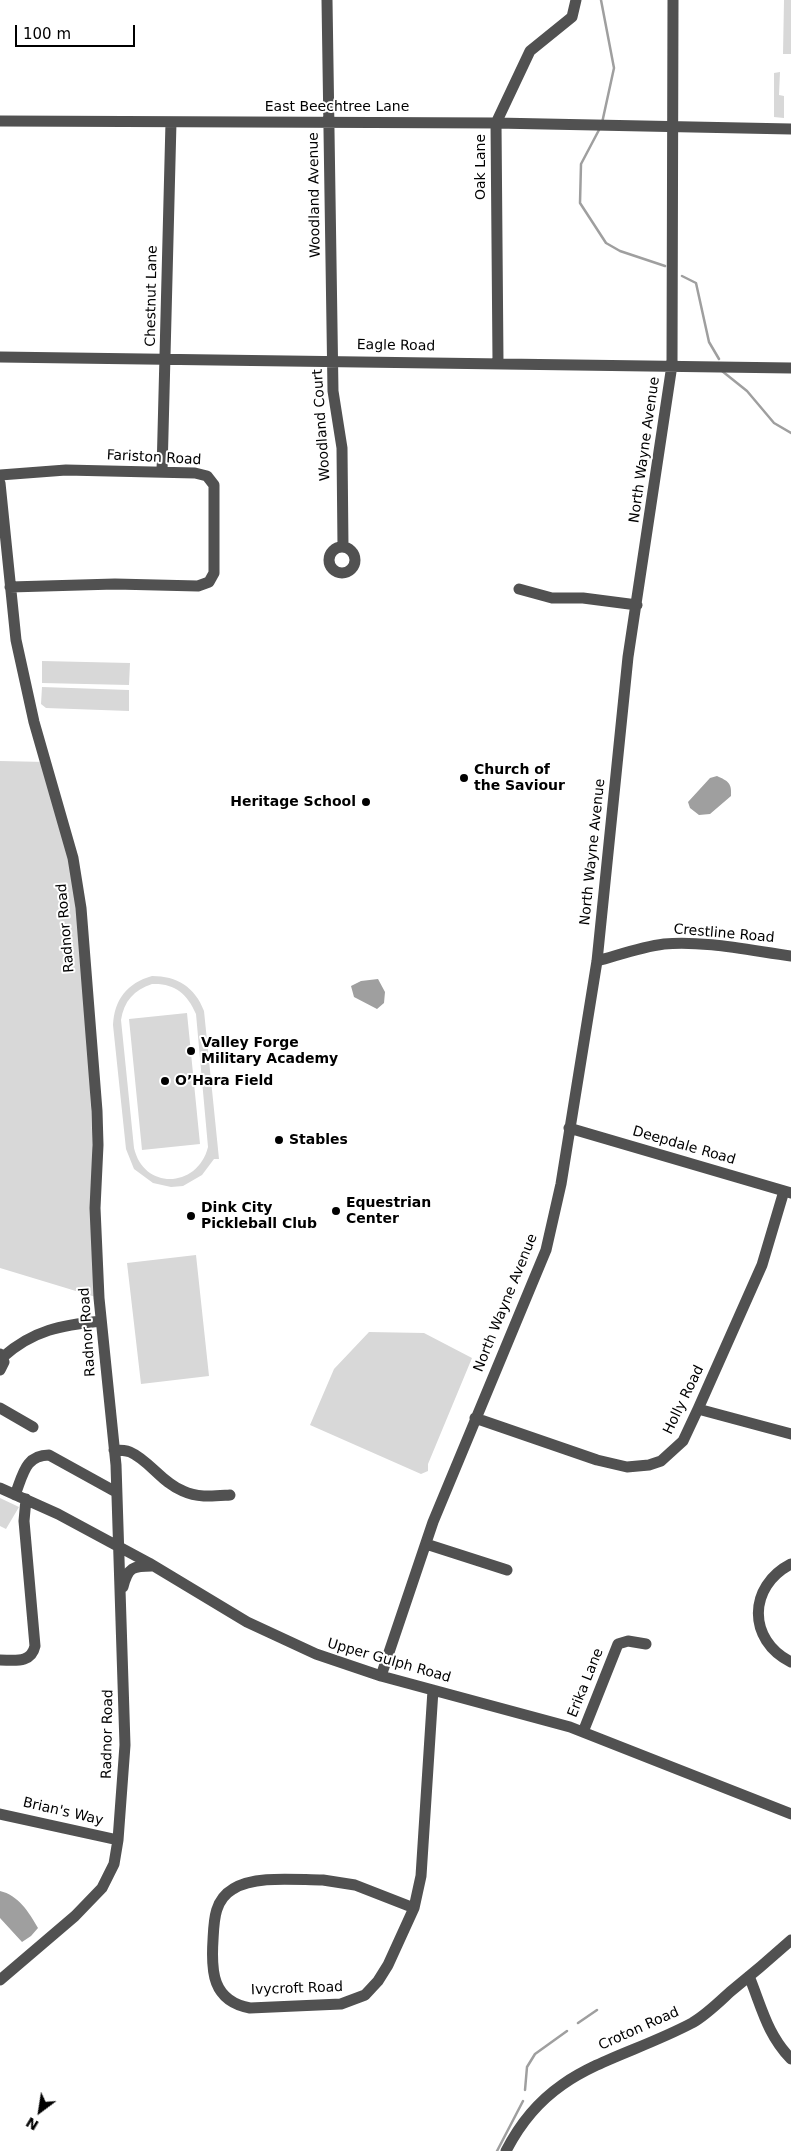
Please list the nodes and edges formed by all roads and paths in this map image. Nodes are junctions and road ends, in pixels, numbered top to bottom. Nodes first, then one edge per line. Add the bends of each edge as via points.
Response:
1 (327, 0) edge
2 (576, 0) edge
3 (674, 0) edge
4 (0, 121) edge
5 (171, 122) junction
6 (328, 122) junction
7 (496, 123) junction
8 (674, 127) junction
9 (791, 129) edge
10 (0, 357) edge
11 (165, 359) junction
12 (333, 360) junction
13 (498, 362) junction
14 (672, 365) junction
15 (791, 368) edge
16 (162, 472) junction
17 (0, 475) edge
18 (0, 483) edge
19 (342, 547) dead end
20 (10, 587) junction
21 (519, 589) dead end
22 (637, 605) junction
23 (791, 956) edge
24 (597, 962) junction
25 (569, 1128) junction
26 (788, 1192) edge
27 (101, 1320) junction
28 (1, 1356) edge
29 (0, 1370) edge
30 (698, 1409) junction
31 (1, 1412) edge
32 (475, 1418) junction
33 (33, 1426) dead end
34 (791, 1434) edge
35 (114, 1450) junction
36 (0, 1488) edge
37 (116, 1492) junction
38 (230, 1495) dead end
39 (20, 1497) junction
40 (426, 1544) junction
41 (120, 1547) junction
42 (791, 1564) edge
43 (154, 1566) junction
44 (507, 1570) dead end
45 (121, 1593) junction
46 (646, 1644) dead end
47 (0, 1660) edge
48 (791, 1662) edge
49 (381, 1676) junction
50 (433, 1690) junction
51 (583, 1732) junction
52 (0, 1814) edge
53 (791, 1814) edge
54 (118, 1840) junction
55 (414, 1908) junction
56 (791, 1940) edge
57 (749, 1976) junction
58 (0, 1980) edge
59 (791, 2059) edge
60 (506, 2151) edge

1 - 6 street, Woodland Avenue
2 - 7 street, Oak Lane via 572,17 530,51
3 - 8 street, North Wayne Avenue
4 - 5 street, East Beechtree Lane
5 - 6 street, East Beechtree Lane
5 - 11 street, Chestnut Lane
6 - 7 street, East Beechtree Lane
6 - 12 street, Woodland Avenue
7 - 8 street, East Beechtree Lane
7 - 13 street, Oak Lane
8 - 9 street, East Beechtree Lane
8 - 14 street, North Wayne Avenue
10 - 11 street, Eagle Road
11 - 12 street, Eagle Road
11 - 16 street, Chestnut Lane
12 - 13 street, Eagle Road
12 - 19 street, Woodland Court via 335,411 342,448
13 - 14 street, Eagle Road
14 - 15 street, Eagle Road
14 - 22 street, North Wayne Avenue
16 - 17 street, Fariston Road via 66,470
16 - 20 street, Fariston Road via 207,476 214,485 214,573 209,582 198,586
18 - 20 street, Radnor Road
20 - 27 street, Radnor Road via 16,640 34,722 73,858 80,900 97,1110 95,1208
21 - 22 street via 552,598 583,598
22 - 24 street, North Wayne Avenue via 628,657
23 - 24 street, Crestline Road via 666,944
24 - 25 street, North Wayne Avenue
25 - 26 street, Deepdale Road
25 - 32 street, North Wayne Avenue via 546,1250
26 - 30 street, Holly Road via 762,1265
27 - 28 street via 44,1331
27 - 35 street, Radnor Road
28 - 29 street via 4,1365
30 - 32 street, Holly Road via 683,1441 661,1461 627,1467 596,1460
30 - 34 street
31 - 33 street
32 - 40 street, North Wayne Avenue
35 - 37 street, Radnor Road
35 - 38 street via 128,1451 170,1485 184,1492 201,1496
36 - 39 street, Upper Gulph Road
37 - 39 street via 50,1455 39,1455 30,1460
37 - 41 street, Radnor Road
39 - 41 street, Upper Gulph Road
39 - 47 street via 35,1646 26,1659
40 - 44 street
40 - 49 street, North Wayne Avenue
41 - 43 street, Upper Gulph Road
41 - 45 street, Radnor Road
42 - 48 street via 768,1582 758,1612 764,1638
43 - 45 street via 136,1566 130,1570
43 - 49 street, Upper Gulph Road via 280,1639
45 - 54 street, Radnor Road via 125,1745
46 - 51 street, Erika Lane via 628,1641 618,1644
49 - 50 street, Upper Gulph Road
50 - 51 street, Upper Gulph Road
50 - 55 street, Ivycroft Road via 421,1876
51 - 53 street, Upper Gulph Road
52 - 54 street, Brian's Way
54 - 58 street, Radnor Road via 114,1864 102,1888 75,1916
55 - 55 street, Ivycroft Road via 378,1981 365,1995 347,2003 248,2007 227,1997 215,1982 211,1967 214,1913 226,1895 241,1884 254,1881 339,1881
56 - 57 street, Croton Road
57 - 59 street via 769,2031
57 - 60 street, Croton Road via 693,2022 599,2063 562,2084 535,2108

